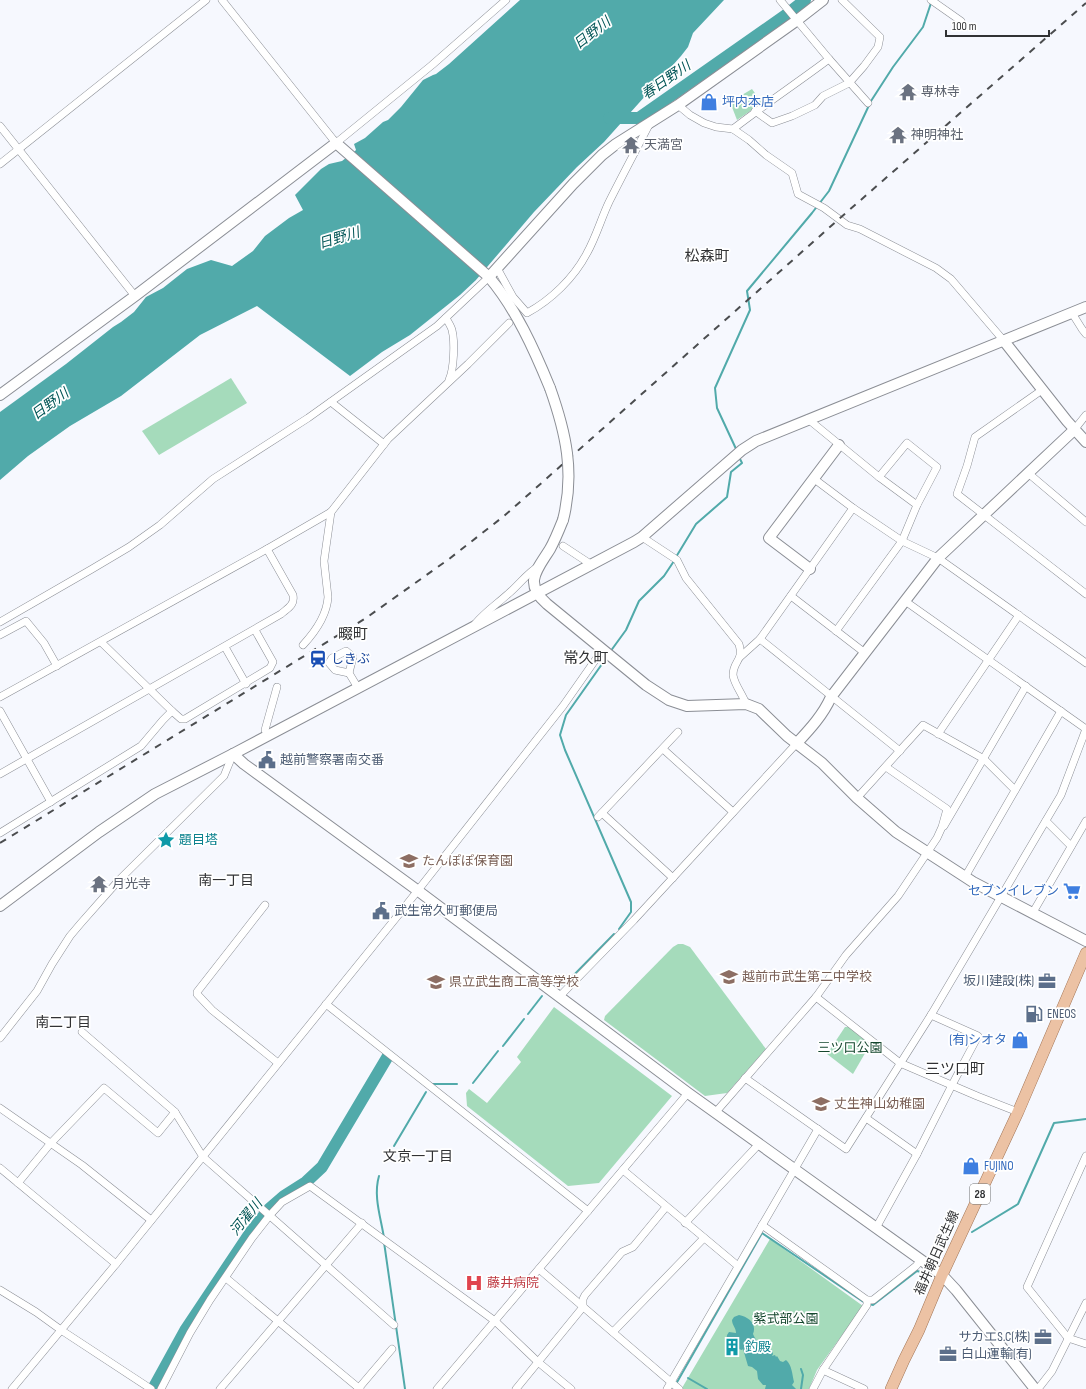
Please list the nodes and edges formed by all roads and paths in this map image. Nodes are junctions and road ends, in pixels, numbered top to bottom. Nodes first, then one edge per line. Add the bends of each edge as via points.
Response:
1 (206, 0) edge
2 (222, 0) edge
3 (506, 0) edge
4 (823, 0) edge
5 (842, 0) edge
6 (931, 0) edge
7 (781, 2) edge
8 (796, 19) junction
9 (961, 21) dead end
10 (829, 59) junction
11 (849, 83) junction
12 (868, 103) dead end
13 (678, 105) junction
14 (755, 111) junction
15 (651, 122) junction
16 (0, 126) edge
17 (733, 129) junction
18 (336, 143) junction
19 (19, 149) junction
20 (0, 164) edge
21 (497, 268) junction
22 (487, 275) junction
23 (135, 296) junction
24 (1086, 307) edge
25 (1072, 313) junction
26 (446, 318) junction
27 (510, 323) dead end
28 (1086, 334) edge
29 (1004, 341) junction
30 (447, 384) junction
31 (1042, 390) junction
32 (0, 395) edge
33 (331, 402) junction
34 (1086, 415) edge
35 (808, 419) junction
36 (1074, 430) junction
37 (1086, 442) edge
38 (384, 444) junction
39 (839, 445) junction
40 (1028, 473) junction
41 (879, 477) junction
42 (813, 478) junction
43 (917, 506) junction
44 (853, 508) junction
45 (331, 512) junction
46 (983, 515) junction
47 (1086, 522) edge
48 (642, 537) junction
49 (902, 541) junction
50 (563, 546) dead end
51 (267, 549) junction
52 (938, 558) junction
53 (592, 565) junction
54 (539, 566) junction
55 (810, 569) junction
56 (537, 594) junction
57 (1086, 594) edge
58 (790, 596) junction
59 (905, 601) junction
60 (1019, 616) junction
61 (0, 622) edge
62 (471, 629) junction
63 (254, 630) junction
64 (836, 631) junction
65 (0, 635) edge
66 (760, 639) junction
67 (101, 642) junction
68 (303, 645) dead end
69 (225, 647) junction
70 (607, 652) junction
71 (865, 653) junction
72 (740, 656) junction
73 (989, 660) junction
74 (1086, 663) edge
75 (57, 666) junction
76 (350, 673) dead end
77 (246, 684) junction
78 (1026, 686) junction
79 (277, 688) dead end
80 (358, 688) junction
81 (150, 689) junction
82 (0, 697) edge
83 (831, 697) junction
84 (746, 704) junction
85 (0, 711) edge
86 (172, 711) junction
87 (1061, 711) junction
88 (1086, 729) edge
89 (678, 732) dead end
90 (938, 734) junction
91 (268, 736) junction
92 (797, 743) junction
93 (663, 749) junction
94 (900, 751) junction
95 (233, 754) junction
96 (27, 759) junction
97 (984, 759) junction
98 (886, 767) junction
99 (0, 774) edge
100 (1015, 790) junction
101 (857, 798) junction
102 (51, 802) junction
103 (733, 812) junction
104 (1086, 820) edge
105 (1046, 821) junction
106 (0, 833) edge
107 (940, 833) junction
108 (1071, 846) junction
109 (928, 853) junction
110 (965, 877) junction
111 (673, 878) junction
112 (417, 890) junction
113 (1002, 897) junction
114 (265, 905) dead end
115 (0, 906) edge
116 (1032, 914) junction
117 (1086, 941) edge
118 (1086, 953) edge
119 (559, 997) junction
120 (816, 997) junction
121 (326, 1004) junction
122 (931, 1015) junction
123 (82, 1032) dead end
124 (0, 1038) edge
125 (900, 1063) junction
126 (278, 1064) junction
127 (745, 1078) junction
128 (952, 1085) junction
129 (688, 1093) junction
130 (0, 1108) edge
131 (174, 1112) junction
132 (1018, 1112) junction
133 (715, 1113) junction
134 (866, 1118) junction
135 (818, 1129) junction
136 (50, 1144) junction
137 (759, 1144) junction
138 (917, 1154) junction
139 (1086, 1156) edge
140 (203, 1157) junction
141 (0, 1168) edge
142 (794, 1169) junction
143 (623, 1170) junction
144 (18, 1183) junction
145 (666, 1207) junction
146 (588, 1211) junction
147 (270, 1216) junction
148 (151, 1220) junction
149 (685, 1222) junction
150 (362, 1223) junction
151 (762, 1225) junction
152 (876, 1228) junction
153 (704, 1238) junction
154 (921, 1260) junction
155 (116, 1264) junction
156 (326, 1265) junction
157 (738, 1266) junction
158 (539, 1269) junction
159 (942, 1275) junction
160 (226, 1278) junction
161 (0, 1290) edge
162 (867, 1300) junction
163 (1086, 1303) edge
164 (583, 1307) junction
165 (495, 1321) junction
166 (278, 1322) junction
167 (394, 1325) dead end
168 (61, 1330) junction
169 (613, 1332) junction
170 (1068, 1338) junction
171 (1086, 1344) edge
172 (392, 1349) dead end
173 (538, 1362) junction
174 (823, 1370) junction
175 (669, 1386) edge
176 (12, 1389) edge
177 (151, 1389) edge
178 (161, 1389) edge
179 (220, 1389) edge
180 (359, 1389) edge
181 (436, 1389) edge
182 (516, 1389) edge
183 (570, 1389) edge
184 (679, 1389) edge
185 (814, 1389) edge
186 (864, 1389) edge
187 (891, 1389) edge
188 (1035, 1389) edge
189 (1038, 1389) edge

1 - 19 street
2 - 18 street
3 - 18 street via 432,65
4 - 8 street
5 - 11 street via 880,37 878,47
6 - 9 street
7 - 8 street
8 - 10 street
8 - 13 street
10 - 11 street
10 - 14 street
11 - 12 street
11 - 14 street via 823,96 815,105 772,123
13 - 15 street
13 - 17 street via 690,116 716,127
14 - 17 street
15 - 21 street via 598,159
15 - 21 street via 608,204 586,254 554,295 527,313 513,297
16 - 19 street
17 - 29 street via 792,173 798,194 824,208 847,225 860,228 905,251 951,279
18 - 22 street
18 - 23 street
19 - 20 street
19 - 23 street
21 - 22 street
22 - 26 street
22 - 54 street, bridge via 514,313 532,346 550,388 565,434 569,460 569,490 563,520 551,548
23 - 32 street
24 - 25 street
25 - 28 street
25 - 29 street
26 - 30 street via 452,329 453,353 453,372
26 - 33 street
27 - 30 street
29 - 31 street
29 - 35 street
30 - 38 street
31 - 36 street
31 - 46 street via 975,438 957,494
33 - 38 street
33 - 61 street via 213,479 173,514 129,547
34 - 36 street
35 - 39 street
35 - 48 street via 756,441 738,453
36 - 37 street
36 - 40 street
38 - 45 street
39 - 41 street
39 - 42 street
40 - 46 street
40 - 47 street
41 - 43 street
41 - 43 street via 907,443 937,467
42 - 44 street
42 - 55 street via 769,538
43 - 49 street
44 - 49 street
44 - 55 street
45 - 51 street
45 - 68 street via 324,561 328,602 318,625
46 - 52 street
46 - 57 street
48 - 53 street
48 - 72 street via 677,560 686,578 739,644
49 - 52 street
49 - 64 street
50 - 53 street
51 - 63 street via 294,600 281,614
51 - 67 street
52 - 59 street
52 - 60 street
53 - 56 street
54 - 56 street via 533,582
54 - 62 street via 530,571
55 - 58 street
56 - 62 street
56 - 70 street
58 - 64 street
58 - 66 street
59 - 71 street
59 - 73 street
60 - 73 street
60 - 74 street
62 - 80 street
63 - 69 street
63 - 77 street via 273,662 270,668
64 - 71 street
65 - 75 street via 26,621 44,643
66 - 72 street
66 - 83 street
67 - 75 street
67 - 81 street
69 - 77 street
69 - 81 street
70 - 84 street via 646,685 669,700 687,706
70 - 112 street
71 - 83 street
72 - 84 street via 733,676
73 - 78 street
73 - 90 street
75 - 82 street
76 - 80 street
77 - 86 street via 185,719 181,719
78 - 87 street
78 - 97 street
79 - 91 street via 265,730
80 - 91 street
81 - 86 street
81 - 96 street
83 - 92 street via 816,722
83 - 94 street
84 - 92 street via 759,709
85 - 96 street
86 - 102 street via 141,746
87 - 88 street
87 - 100 street
88 - 105 street via 1061,795
89 - 93 street
90 - 94 street via 922,725
90 - 97 street
91 - 95 street
92 - 101 street via 822,763
92 - 103 street
93 - 103 street
93 - 111 street via 600,816
94 - 98 street
95 - 112 street
95 - 115 street via 155,794
95 - 124 street via 224,776 118,880 70,936 37,992
96 - 99 street
96 - 102 street
97 - 100 street
97 - 107 street
98 - 101 street
98 - 107 street via 947,809
100 - 110 street
101 - 109 street via 890,828
102 - 106 street
103 - 111 street
104 - 108 street
105 - 108 street
105 - 113 street
107 - 109 street
108 - 116 street
109 - 110 street
109 - 120 street via 898,896 846,954
110 - 113 street
111 - 119 street
112 - 119 street
112 - 121 street
113 - 116 street
113 - 122 street
114 - 126 street via 197,994 212,1010
116 - 117 street
118 - 132 main road, 福井朝日武生線 / 28
119 - 129 street
120 - 125 street
120 - 127 street
121 - 126 street
121 - 146 street
122 - 125 street
122 - 128 street via 978,1036
123 - 131 street
125 - 128 street
125 - 134 street
126 - 140 street
127 - 133 street
127 - 135 street
128 - 132 street
128 - 138 street
129 - 133 street
129 - 143 street
130 - 136 street
131 - 136 street via 158,1133 104,1088
131 - 140 street
132 - 159 main road, 福井朝日武生線 / 28
133 - 137 street
134 - 135 street via 846,1149
134 - 138 street
135 - 142 street
136 - 144 street
136 - 148 street
137 - 142 street
137 - 149 street
138 - 152 street
139 - 170 street via 1027,1287
140 - 147 street
140 - 148 street
141 - 144 street
142 - 151 street
142 - 152 street
143 - 145 street
143 - 146 street
144 - 155 street
145 - 149 street
145 - 164 street via 633,1247 622,1252 585,1295
146 - 158 street
147 - 150 street via 282,1202 310,1186
147 - 156 street
147 - 160 street
148 - 155 street
149 - 153 street
150 - 156 street
150 - 165 street
151 - 157 street
151 - 162 street
152 - 154 street
153 - 157 street
153 - 169 street
154 - 159 street
154 - 162 street via 873,1300
155 - 168 street
156 - 166 street
156 - 167 street
157 - 175 street
158 - 164 street
158 - 165 street
159 - 187 main road, 福井朝日武生線 / 28
159 - 188 street
160 - 166 street
160 - 178 street via 190,1333
161 - 168 street
162 - 174 street via 867,1305
163 - 170 street
164 - 169 street
164 - 173 street
165 - 173 street
165 - 181 street
166 - 179 street
166 - 180 street
168 - 176 street
168 - 177 street
169 - 175 street
170 - 171 street
170 - 189 street via 1052,1371
172 - 180 street
173 - 182 street
173 - 183 street
174 - 185 street
174 - 186 street
175 - 184 street

